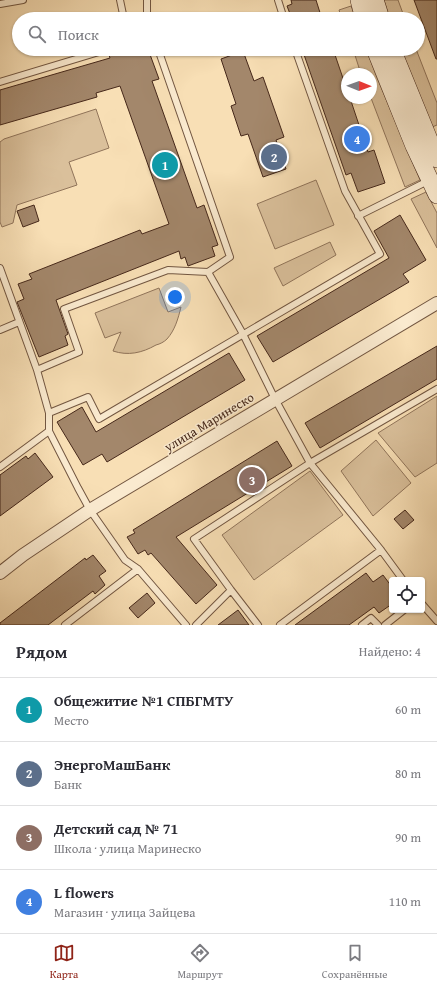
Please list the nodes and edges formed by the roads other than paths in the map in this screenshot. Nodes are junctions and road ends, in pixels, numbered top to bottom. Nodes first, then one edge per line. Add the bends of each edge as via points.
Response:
1 (23, 0) edge
2 (120, 0) edge
3 (147, 0) edge
4 (278, 0) edge
5 (359, 0) edge
6 (375, 0) edge
7 (0, 4) edge
8 (123, 12) edge
9 (147, 12) edge
10 (282, 12) edge
11 (362, 12) edge
12 (379, 12) edge
13 (86, 56) edge
14 (160, 56) edge
15 (297, 56) edge
16 (378, 56) edge
17 (395, 56) edge
18 (0, 82) edge
19 (427, 140) edge
20 (437, 159) edge
21 (435, 184) edge
22 (358, 216) junction
23 (0, 268) edge
24 (208, 272) junction
25 (437, 303) edge
26 (19, 322) junction
27 (0, 330) edge
28 (243, 334) junction
29 (37, 370) junction
30 (437, 389) edge
31 (275, 399) junction
32 (49, 413) junction
33 (49, 431) junction
34 (310, 463) junction
35 (0, 467) edge
36 (90, 510) junction
37 (381, 550) junction
38 (138, 568) junction
39 (0, 573) edge
40 (402, 577) edge
41 (231, 590) junction
42 (425, 607) edge
43 (400, 613) edge
44 (437, 621) edge
45 (65, 625) edge
46 (186, 625) edge
47 (196, 625) edge
48 (258, 625) edge
49 (280, 625) edge
50 (362, 625) edge
51 (378, 625) edge
52 (385, 625) edge

1 - 7 lane
2 - 8 lane
3 - 9 lane
4 - 10 lane
5 - 11 street
6 - 12 street
13 - 18 lane
14 - 24 lane via 230,257
15 - 22 lane via 345,191
16 - 19 street via 385,76
17 - 19 street
19 - 20 street
19 - 21 street
21 - 22 lane
22 - 28 lane via 380,254
23 - 26 lane
24 - 28 lane
24 - 29 lane via 168,270 64,309 79,352
25 - 31 street, улица Маринеско
26 - 27 lane
26 - 29 lane
28 - 31 lane
28 - 32 lane via 99,419 88,397
29 - 32 lane
30 - 34 lane
31 - 34 lane
31 - 36 street, улица Маринеско
32 - 33 lane
33 - 35 lane
33 - 36 lane
34 - 37 lane
34 - 41 lane via 194,539
36 - 38 lane via 125,560
36 - 39 street, улица Маринеско
37 - 40 lane
37 - 49 lane
38 - 45 lane
38 - 46 lane
41 - 47 lane
41 - 48 lane
42 - 44 lane
43 - 52 lane
50 - 51 lane via 371,618

